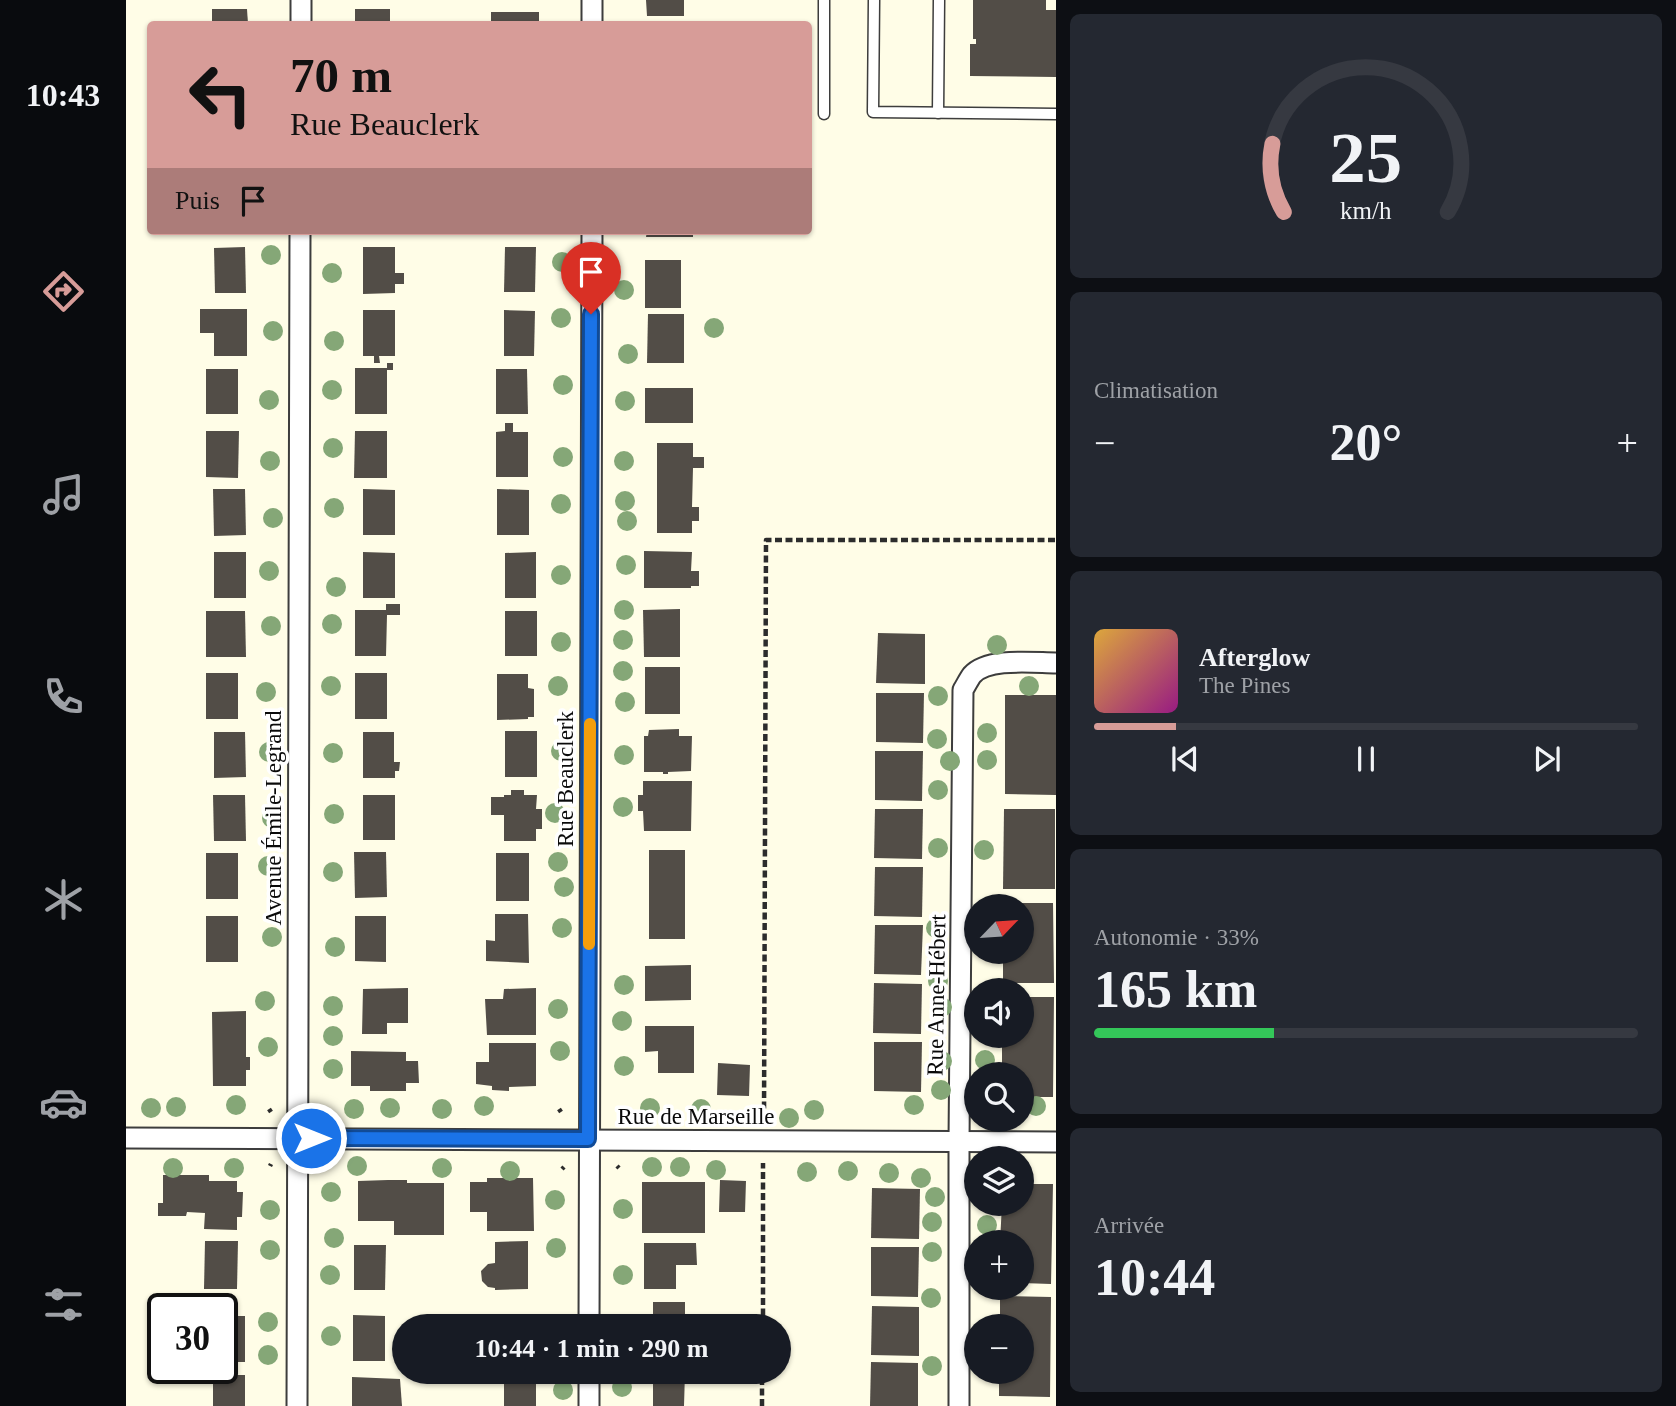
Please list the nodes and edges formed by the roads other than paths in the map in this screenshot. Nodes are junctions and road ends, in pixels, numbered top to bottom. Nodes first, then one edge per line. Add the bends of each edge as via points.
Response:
1 (301, 0) edge
2 (592, 0) edge
3 (824, 0) edge
4 (874, 0) edge
5 (939, 0) edge
6 (301, 21) edge
7 (592, 21) edge
8 (938, 113) junction
9 (824, 114) dead end
10 (1056, 114) edge
11 (300, 235) edge
12 (592, 235) edge
13 (1056, 663) edge
14 (296, 1137) junction
15 (126, 1138) edge
16 (588, 1139) junction
17 (959, 1142) junction
18 (1056, 1142) edge
19 (589, 1314) edge
20 (589, 1384) edge
21 (297, 1406) edge
22 (589, 1406) edge
23 (959, 1406) edge

1 - 6 street
2 - 7 street
3 - 9 lane
4 - 8 lane via 873,112
5 - 8 lane
8 - 10 lane
11 - 14 street, Avenue Émile-Legrand
12 - 16 street, Rue Beauclerk
13 - 17 street, Rue Anne-Hébert via 986,666 973,673 964,690
14 - 15 street, Rue de Marseille
14 - 16 street, Rue de Marseille
14 - 21 street, Avenue Émile-Legrand
16 - 17 street, Rue de Marseille
16 - 19 street, Rue Beauclerk
17 - 18 street, Rue de Marseille
17 - 23 street, Rue Anne-Hébert
20 - 22 street

